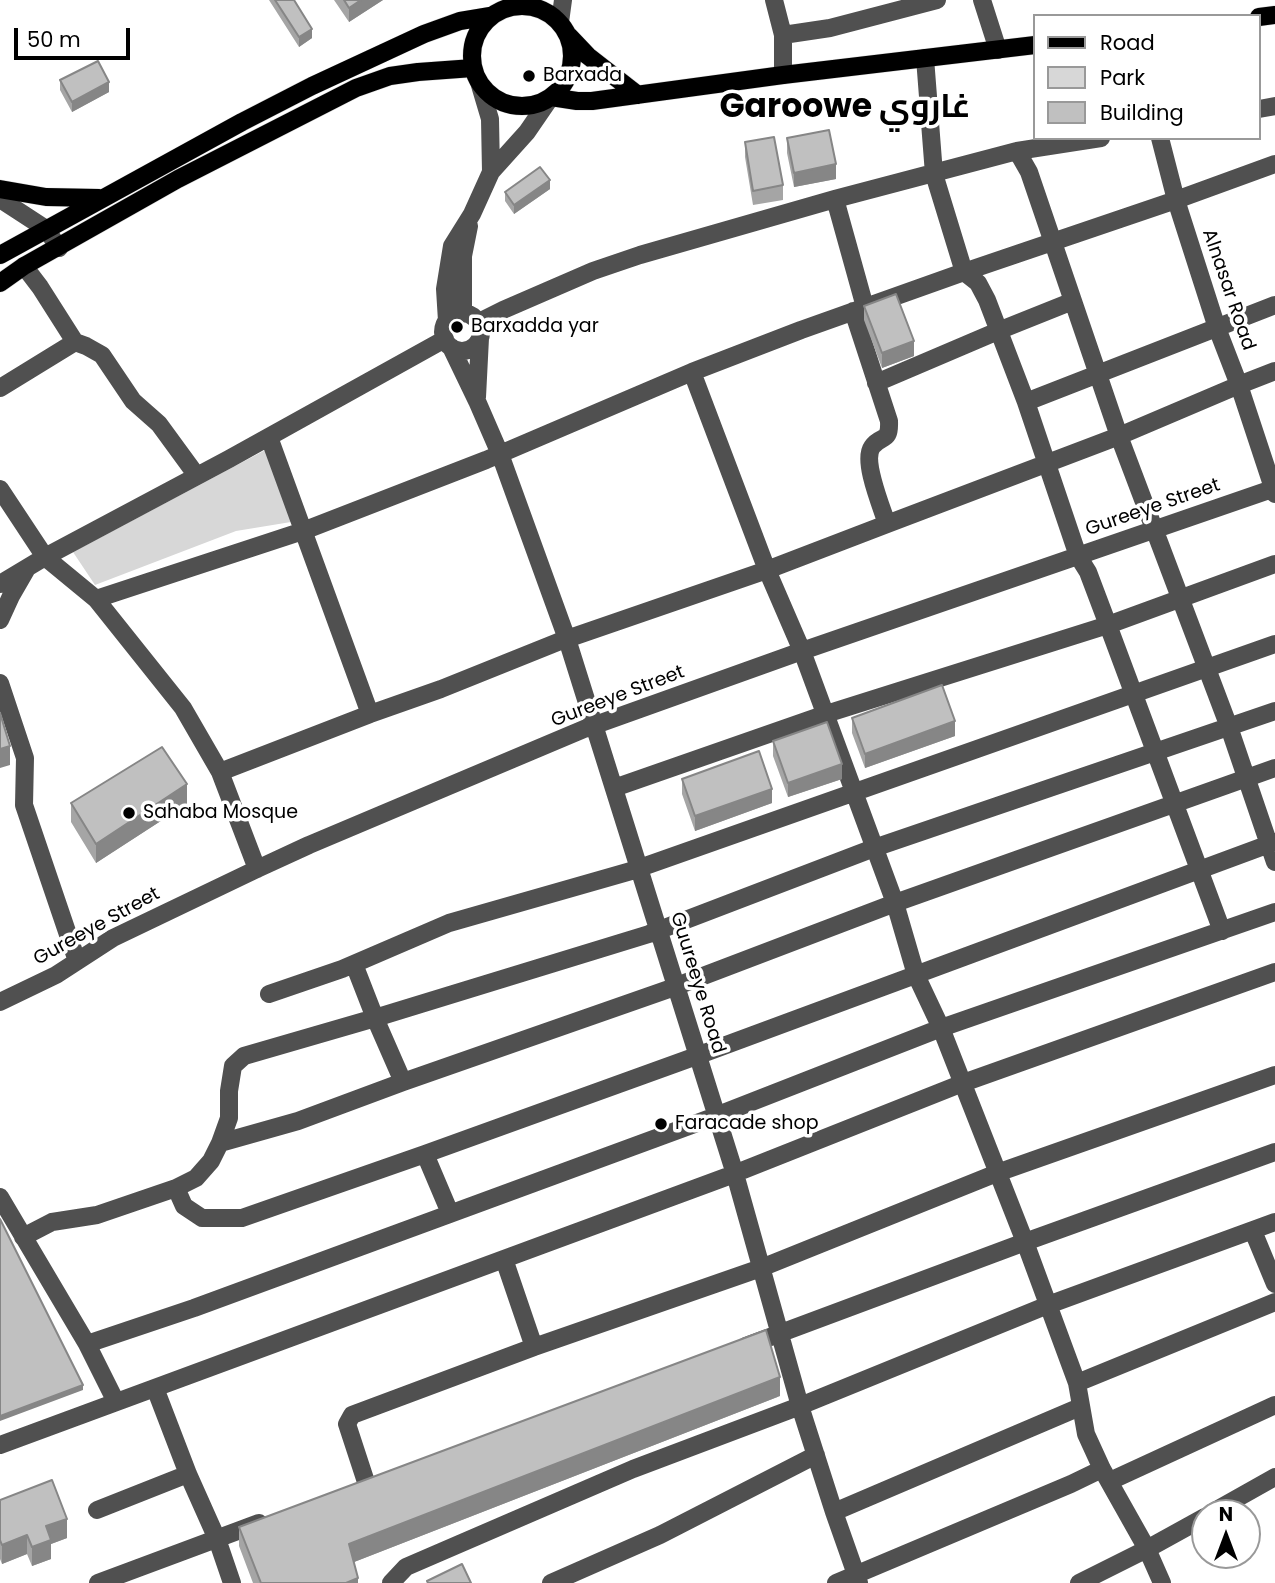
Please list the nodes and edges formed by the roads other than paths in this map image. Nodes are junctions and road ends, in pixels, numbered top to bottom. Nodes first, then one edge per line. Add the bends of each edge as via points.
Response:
1 (563, 0) edge
2 (774, 0) edge
3 (937, 0) edge
4 (982, 0) edge
5 (511, 3) edge
6 (884, 6) edge
7 (490, 16) junction
8 (564, 28) junction
9 (783, 35) junction
10 (1034, 45) edge
11 (998, 50) junction
12 (925, 58) junction
13 (476, 75) junction
14 (783, 75) junction
15 (638, 94) junction
16 (551, 97) junction
17 (1088, 140) edge
18 (1161, 140) edge
19 (1017, 151) junction
20 (1275, 164) edge
21 (491, 172) junction
22 (934, 174) junction
23 (0, 189) edge
24 (102, 198) junction
25 (835, 199) junction
26 (0, 200) edge
27 (1176, 200) junction
28 (46, 229) junction
29 (1052, 242) junction
30 (59, 248) junction
31 (0, 255) edge
32 (24, 267) junction
33 (964, 272) junction
34 (0, 283) edge
35 (1073, 301) junction
36 (1275, 305) edge
37 (859, 309) junction
38 (1217, 328) junction
39 (461, 330) junction
40 (998, 331) junction
41 (75, 342) junction
42 (692, 372) junction
43 (1275, 372) edge
44 (1098, 374) junction
45 (876, 383) junction
46 (1239, 385) junction
47 (0, 388) edge
48 (477, 401) junction
49 (1027, 402) junction
50 (1119, 436) junction
51 (270, 437) junction
52 (500, 454) junction
53 (1047, 463) junction
54 (197, 476) junction
55 (0, 489) edge
56 (1274, 490) edge
57 (887, 524) junction
58 (1154, 529) junction
59 (303, 531) junction
60 (45, 556) junction
61 (1078, 556) junction
62 (1275, 565) edge
63 (28, 566) junction
64 (767, 570) junction
65 (0, 584) edge
66 (1181, 598) junction
67 (96, 599) junction
68 (0, 620) edge
69 (1108, 625) junction
70 (567, 639) junction
71 (1275, 643) edge
72 (802, 652) junction
73 (1207, 667) junction
74 (0, 683) edge
75 (1135, 693) junction
76 (1275, 711) edge
77 (370, 714) junction
78 (825, 714) junction
79 (594, 726) junction
80 (1230, 727) junction
81 (1157, 753) junction
82 (1275, 768) edge
83 (220, 772) junction
84 (1247, 778) junction
85 (614, 788) junction
86 (854, 791) junction
87 (1176, 804) junction
88 (1272, 843) edge
89 (874, 848) junction
90 (1275, 862) edge
91 (639, 868) junction
92 (257, 869) junction
93 (1200, 870) junction
94 (895, 903) junction
95 (1275, 912) edge
96 (658, 930) junction
97 (1222, 931) junction
98 (77, 961) junction
99 (354, 964) junction
100 (1275, 972) edge
101 (916, 975) junction
102 (676, 986) junction
103 (269, 994) dead end
104 (0, 1002) edge
105 (375, 1018) junction
106 (941, 1028) junction
107 (698, 1055) junction
108 (1275, 1075) edge
109 (403, 1082) junction
110 (963, 1083) junction
111 (717, 1116) junction
112 (220, 1143) junction
113 (1275, 1152) edge
114 (425, 1154) junction
115 (997, 1173) junction
116 (735, 1174) junction
117 (176, 1188) junction
118 (1, 1201) edge
119 (450, 1213) junction
120 (1275, 1222) edge
121 (1253, 1231) junction
122 (23, 1237) junction
123 (1025, 1242) junction
124 (504, 1259) junction
125 (761, 1268) junction
126 (1275, 1284) edge
127 (1275, 1302) edge
128 (1048, 1305) junction
129 (781, 1333) junction
130 (87, 1344) junction
131 (534, 1347) junction
132 (729, 1353) edge
133 (1077, 1383) junction
134 (155, 1388) junction
135 (116, 1402) junction
136 (1275, 1405) edge
137 (800, 1406) junction
138 (1080, 1407) junction
139 (0, 1446) edge
140 (816, 1455) junction
141 (188, 1474) junction
142 (1106, 1475) junction
143 (1275, 1477) edge
144 (366, 1482) edge
145 (1236, 1499) edge
146 (96, 1510) dead end
147 (834, 1512) junction
148 (279, 1515) edge
149 (1191, 1525) edge
150 (217, 1539) junction
151 (1147, 1549) junction
152 (857, 1579) edge
153 (98, 1583) edge
154 (232, 1583) edge
155 (391, 1583) edge
156 (551, 1583) edge
157 (836, 1583) edge
158 (1079, 1583) edge
159 (1162, 1583) edge

1 - 8 street
2 - 9 street
3 - 6 street
4 - 11 street
5 - 7 main road
5 - 8 main road via 546,12
6 - 9 street via 830,28
7 - 13 main road via 474,40 471,54
7 - 24 main road via 424,34 312,86
8 - 15 main road via 588,56
8 - 16 main road via 572,52 570,69
9 - 14 street
10 - 11 main road
11 - 12 main road
12 - 14 main road
12 - 22 street
13 - 16 main road via 488,93 502,102 532,104
13 - 21 street via 490,119
13 - 30 main road via 418,72 356,88 178,179
14 - 15 main road
15 - 16 main road via 592,101
16 - 21 street
17 - 19 street
18 - 27 street, Alnasar Road
19 - 22 street
19 - 29 street
20 - 27 street
21 - 39 street via 472,214 463,257
22 - 25 street
22 - 33 street
23 - 24 main road via 46,197
24 - 28 main road
25 - 37 street
25 - 39 street via 593,271
26 - 28 street
27 - 29 street
27 - 38 street, Alnasar Road
28 - 30 street
28 - 31 main road
29 - 33 street
29 - 35 street
30 - 32 main road
32 - 34 main road
32 - 41 street
33 - 37 street
33 - 40 street via 978,283
35 - 40 street
35 - 44 street
36 - 38 street
37 - 42 street
37 - 45 street
38 - 44 street
38 - 46 street, Alnasar Road
39 - 48 street
39 - 48 street, Guureeye Road
39 - 51 street
40 - 45 street
40 - 49 street
41 - 47 street
41 - 54 street via 102,355
42 - 52 street
42 - 64 street
43 - 46 street
44 - 49 street
44 - 50 street
45 - 57 street via 889,432 870,451 869,466
46 - 50 street
46 - 56 street, Alnasar Road
48 - 52 street, Guureeye Road
49 - 53 street
50 - 53 street
50 - 58 street
51 - 54 street
51 - 59 street
52 - 59 street
52 - 70 street, Guureeye Road
53 - 57 street
53 - 61 street
54 - 60 street
55 - 60 street
56 - 58 street, Gureeye Street
57 - 64 street
58 - 61 street, Gureeye Street
58 - 66 street
59 - 67 street
59 - 77 street
60 - 63 street
60 - 67 street
61 - 69 street
61 - 72 street, Gureeye Street
62 - 66 street
63 - 65 street
63 - 68 street
64 - 70 street
64 - 72 street
66 - 69 street
66 - 73 street
67 - 83 street via 183,708
69 - 75 street
69 - 78 street
70 - 77 street
70 - 79 street, Guureeye Road
71 - 73 street
72 - 78 street
72 - 79 street, Gureeye Street
73 - 75 street
73 - 80 street
74 - 98 street via 25,758 24,805
75 - 81 street
75 - 86 street
76 - 80 street
77 - 83 street
78 - 85 street
78 - 86 street
79 - 85 street, Guureeye Road
79 - 92 street, Gureeye Street
80 - 81 street
80 - 84 street
81 - 87 street
81 - 89 street
82 - 84 street
83 - 92 street
84 - 87 street
84 - 88 street
85 - 91 street, Guureeye Road
86 - 89 street
86 - 91 street
87 - 93 street
87 - 94 street
88 - 90 street
88 - 93 street
89 - 94 street
89 - 96 street
91 - 96 street, Guureeye Road
91 - 99 street via 449,923
92 - 98 street, Gureeye Street
93 - 97 street
93 - 101 street
94 - 101 street
94 - 102 street
95 - 97 street
96 - 102 street, Guureeye Road
96 - 105 street
97 - 106 street
98 - 104 street, Gureeye Street
99 - 103 street
99 - 105 street
100 - 110 street
101 - 106 street
101 - 107 street
102 - 107 street, Guureeye Road
102 - 109 street
105 - 109 street
105 - 112 street via 244,1056 233,1066 229,1118
106 - 110 street
106 - 111 street
107 - 111 street, Guureeye Road
107 - 114 street
108 - 115 street
109 - 112 street via 298,1121
110 - 115 street
110 - 116 street
111 - 116 street, Guureeye Road
111 - 119 street
112 - 117 street via 196,1178
113 - 123 street
114 - 117 street via 242,1218 202,1217 184,1206
114 - 119 street
115 - 123 street
115 - 125 street
116 - 124 street
116 - 125 street, Guureeye Road
117 - 122 street via 97,1216 52,1222
118 - 122 street
119 - 130 street
120 - 121 street
121 - 126 street
121 - 128 street
122 - 130 street
123 - 128 street
123 - 129 street
124 - 131 street
124 - 134 street
125 - 129 street, Guureeye Road
125 - 131 street
127 - 133 street
128 - 133 street
128 - 137 street
129 - 132 street
129 - 137 street, Guureeye Road
130 - 135 street
131 - 144 street via 352,1415 347,1424
133 - 138 street
134 - 135 street
134 - 141 street
135 - 139 street
136 - 142 street
137 - 140 street, Guureeye Road
137 - 155 street via 499,1526 406,1567
138 - 142 street via 1086,1434
138 - 147 street
140 - 147 street, Guureeye Road
140 - 156 street via 660,1535
141 - 146 street
141 - 150 street
142 - 151 street
142 - 152 street via 1071,1484
143 - 145 street
147 - 152 street, Guureeye Road
148 - 150 street
149 - 151 street
150 - 153 street
150 - 154 street
151 - 158 street
151 - 159 street
152 - 157 street

